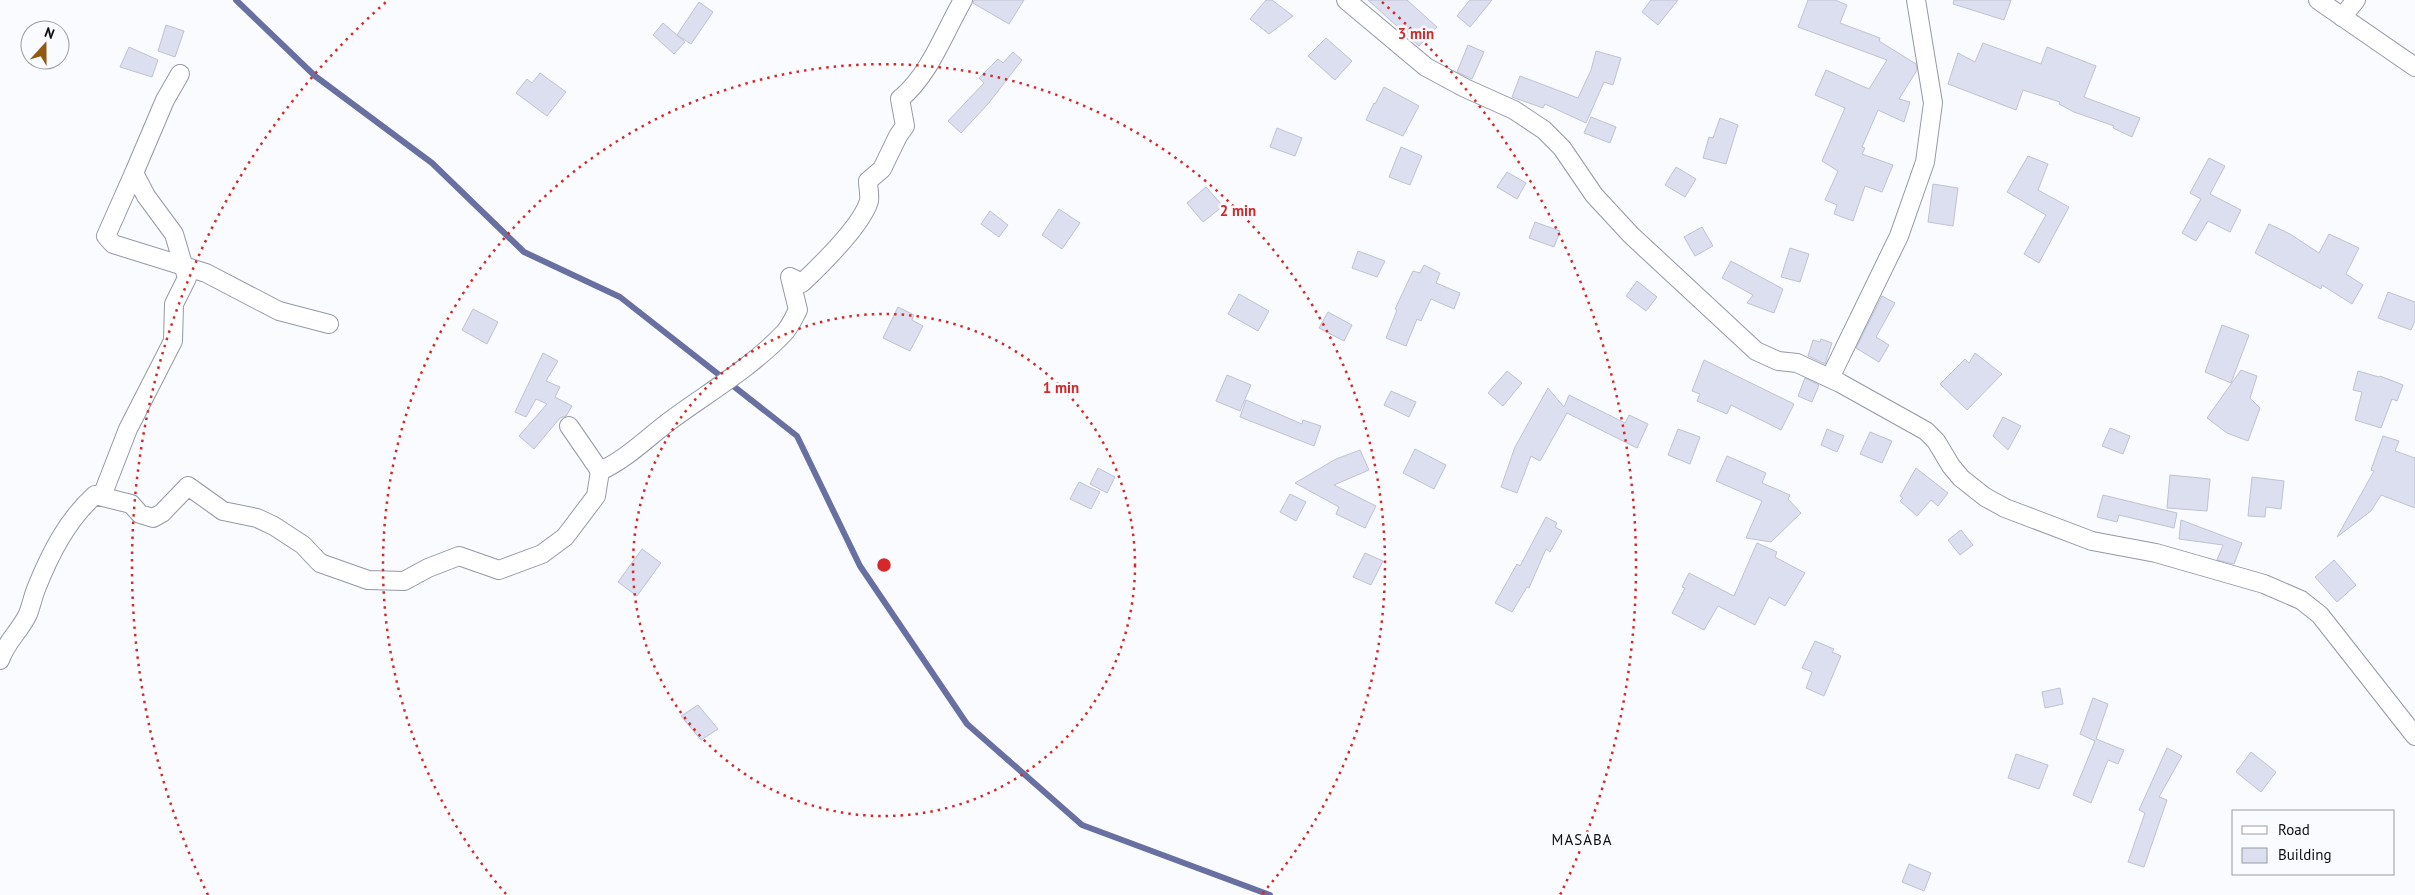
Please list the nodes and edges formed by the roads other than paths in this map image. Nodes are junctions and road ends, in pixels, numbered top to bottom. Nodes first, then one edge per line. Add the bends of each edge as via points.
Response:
1 (963, 0) edge
2 (1346, 0) edge
3 (1916, 0) edge
4 (2318, 0) edge
5 (2356, 0) edge
6 (2342, 17) junction
7 (2415, 67) edge
8 (180, 74) dead end
9 (134, 173) junction
10 (184, 266) junction
11 (329, 324) dead end
12 (1830, 378) junction
13 (569, 426) dead end
14 (600, 471) junction
15 (102, 496) junction
16 (0, 660) edge
17 (2415, 736) edge

1 - 14 street via 928,66 900,99 906,126 882,169 868,181 868,201 853,229 802,283 790,277 798,310 785,332 615,465
2 - 12 street via 1426,67 1514,110 1544,130 1562,148 1594,195 1631,235 1756,351 1778,361 1797,363
3 - 12 street via 1933,103 1925,162 1899,236
4 - 6 street
5 - 6 street
6 - 7 street
8 - 9 street via 165,100
9 - 10 street via 146,196 174,234
9 - 10 street via 106,236 114,244
10 - 11 street via 206,273 279,312
10 - 15 street via 187,278 174,304 174,341 128,429
12 - 17 street via 1926,431 1961,478 2005,508 2092,540 2156,553 2264,584 2301,600 2320,614
13 - 14 street
14 - 15 street via 596,496 565,537 542,554 499,570 459,556 404,581 368,580 320,564 303,545 274,526 257,518 223,511 188,486 153,518 140,514 131,504
15 - 16 street via 95,495 79,509 66,529 36,589 27,615 5,646

